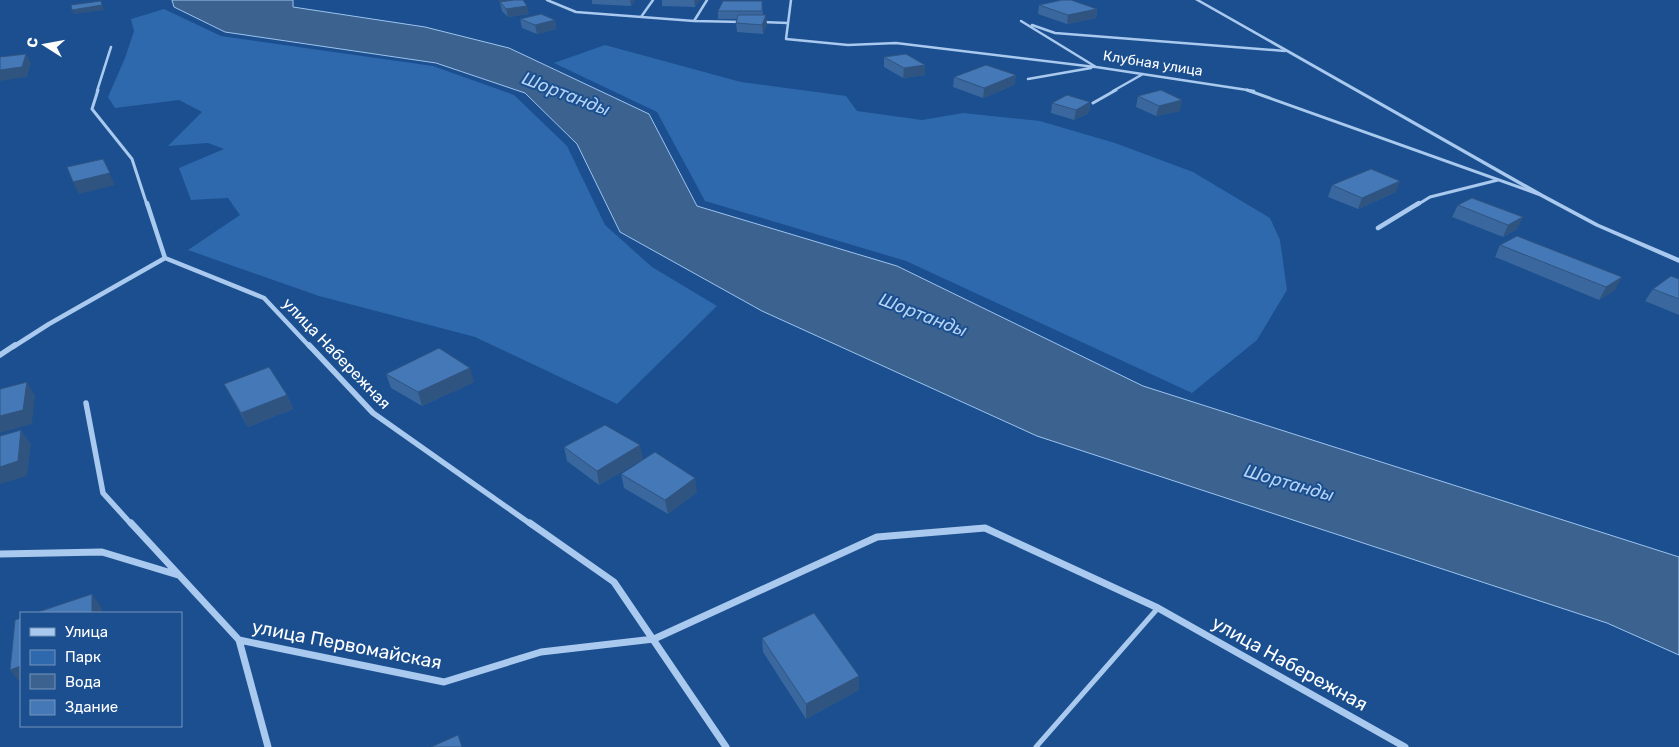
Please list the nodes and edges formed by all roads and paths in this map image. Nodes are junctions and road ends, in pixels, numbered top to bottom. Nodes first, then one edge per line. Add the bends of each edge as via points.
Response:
1 (547, 0) edge
2 (653, 0) edge
3 (707, 0) edge
4 (791, 0) edge
5 (1197, 0) edge
6 (641, 17) junction
7 (694, 21) junction
8 (750, 22) edge
9 (760, 22) edge
10 (788, 23) junction
11 (111, 47) dead end
12 (1285, 51) junction
13 (1096, 67) junction
14 (1144, 74) junction
15 (1028, 78) dead end
16 (1093, 103) dead end
17 (1498, 180) junction
18 (1541, 195) junction
19 (1378, 228) dead end
20 (165, 258) junction
21 (1679, 261) edge
22 (0, 355) edge
23 (86, 403) dead end
24 (0, 554) edge
25 (179, 575) junction
26 (1158, 608) junction
27 (654, 639) junction
28 (239, 640) junction
29 (268, 747) edge
30 (726, 747) edge
31 (1036, 747) edge
32 (1405, 747) edge

1 - 6 street via 576,12
2 - 6 street
3 - 7 street
4 - 10 street
5 - 12 street, Клубная улица
6 - 7 street
7 - 8 street
9 - 10 street
10 - 13 street via 786,39 848,45 896,43
11 - 20 street via 92,109 132,159
12 - 13 street, Клубная улица via 1055,34 1021,21
12 - 18 street, Клубная улица
13 - 14 street, Клубная улица
13 - 15 street
14 - 16 street
14 - 17 street, Клубная улица via 1254,91
17 - 18 street, Клубная улица
17 - 19 street via 1430,197
18 - 21 street, Клубная улица via 1597,225
20 - 22 street
20 - 27 street, улица Набережная via 264,298 373,413 614,582
23 - 25 street, улица Первомайская via 103,493
24 - 25 street via 102,552
25 - 28 street, улица Первомайская
26 - 27 street, улица Набережная via 985,528 877,537
26 - 31 lane
26 - 32 street, улица Набережная
27 - 28 street, улица Первомайская via 541,652 444,682
27 - 30 street, улица Набережная
28 - 29 street, улица Первомайская

